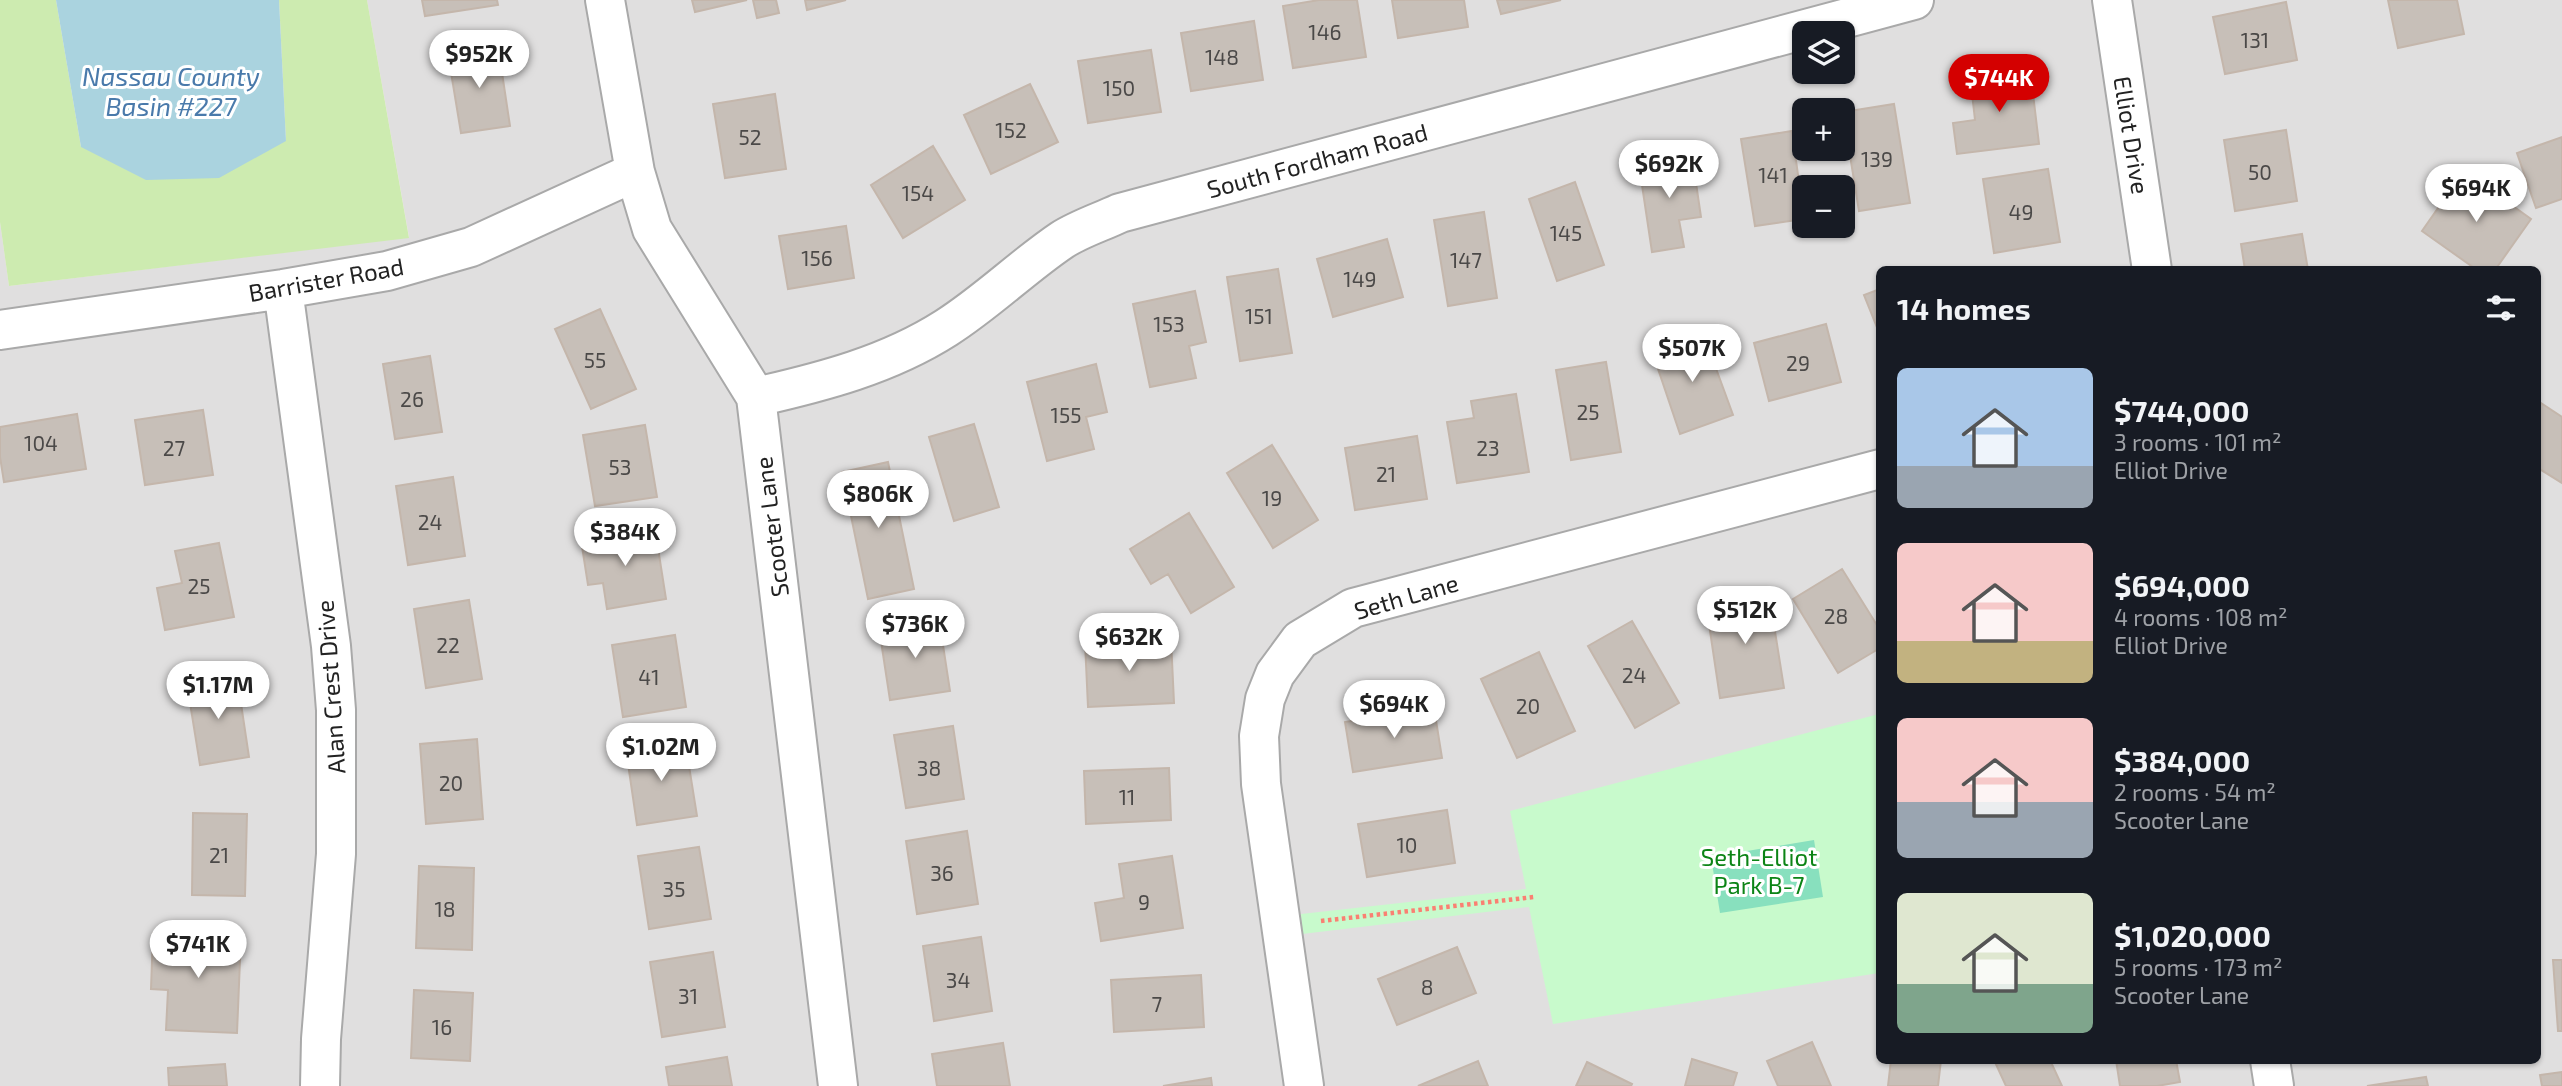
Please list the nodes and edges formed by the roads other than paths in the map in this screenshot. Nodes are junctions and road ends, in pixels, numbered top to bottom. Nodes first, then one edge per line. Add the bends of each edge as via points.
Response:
1 (605, 0) edge
2 (1914, 0) edge
3 (2112, 0) edge
4 (635, 172) junction
5 (2151, 266) edge
6 (283, 289) junction
7 (0, 330) edge
8 (756, 397) junction
9 (1876, 470) edge
10 (2271, 1064) edge
11 (320, 1086) edge
12 (838, 1086) edge
13 (1304, 1086) edge
14 (2274, 1086) edge

1 - 4 street, Scooter Lane
2 - 8 street, South Fordham Road via 1120,213 1063,239 947,327 905,351 861,370
3 - 5 street, Elliot Drive
4 - 6 street, Barrister Road via 471,247 387,271
4 - 8 street, Scooter Lane via 652,229
6 - 7 street, Barrister Road
6 - 11 street, Alan Crest Drive via 331,646 335,710 336,854
8 - 12 street, Scooter Lane
9 - 13 street, Seth Lane via 1353,608 1300,640 1275,674 1259,736 1261,785
10 - 14 street

